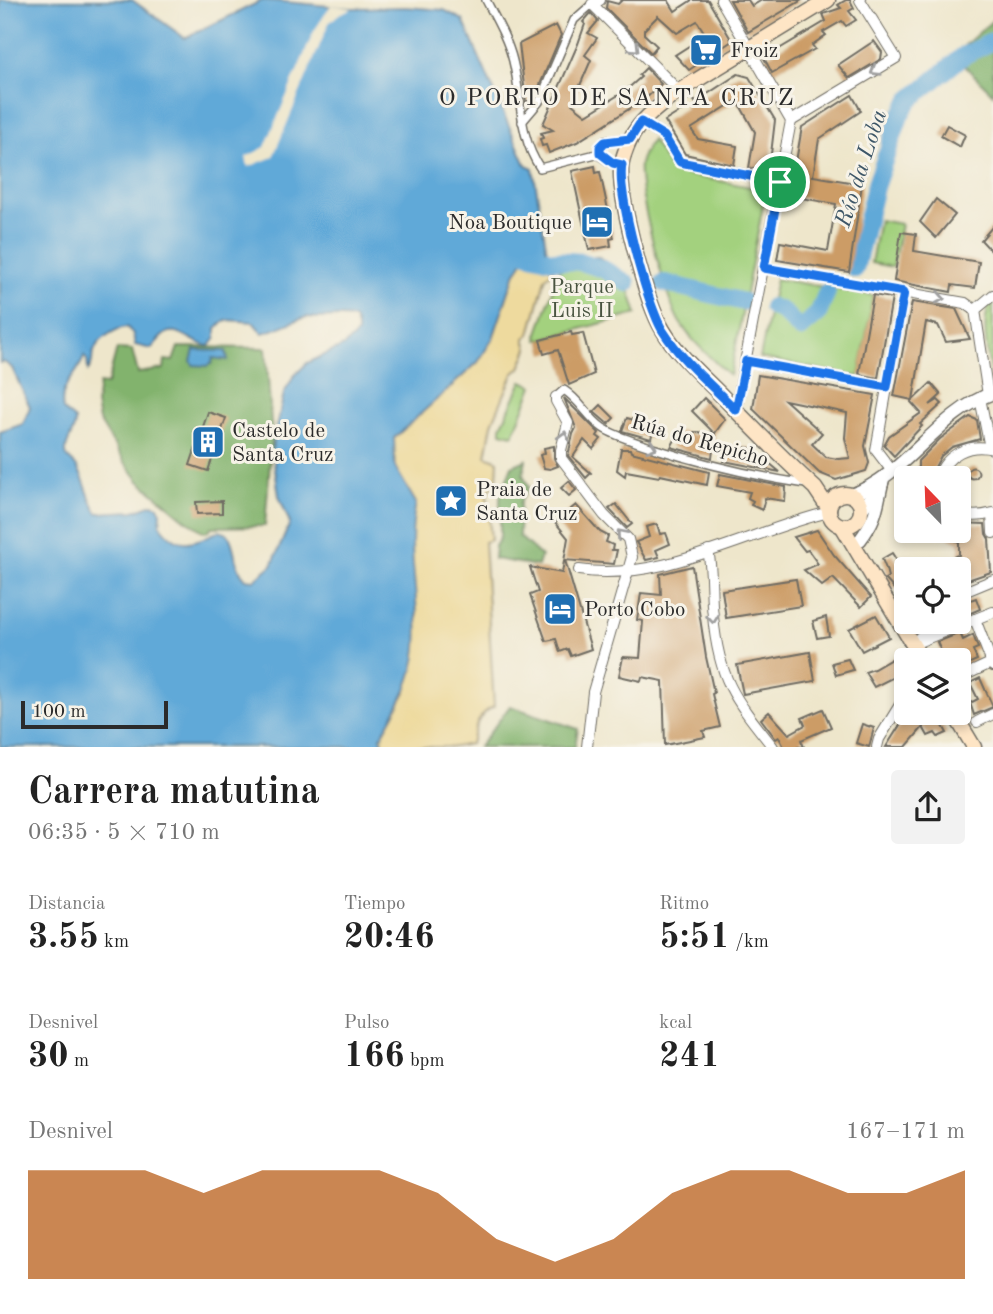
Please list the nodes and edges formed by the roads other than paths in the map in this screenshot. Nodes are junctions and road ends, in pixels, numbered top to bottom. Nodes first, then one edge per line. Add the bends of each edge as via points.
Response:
1 (486, 0) edge
2 (721, 0) edge
3 (828, 0) edge
4 (860, 0) edge
5 (596, 2) edge
6 (749, 49) junction
7 (679, 91) junction
8 (791, 121) junction
9 (522, 122) junction
10 (641, 122) junction
11 (630, 139) junction
12 (600, 153) junction
13 (622, 165) junction
14 (780, 182) junction
15 (764, 268) junction
16 (904, 292) junction
17 (993, 295) edge
18 (975, 310) junction
19 (746, 361) junction
20 (887, 387) junction
21 (987, 395) edge
22 (556, 397) joint
23 (736, 410) junction
24 (991, 449) edge
25 (944, 466) edge
26 (885, 478) junction
27 (815, 489) junction
28 (836, 503) junction
29 (992, 513) edge
30 (860, 514) junction
31 (971, 515) edge
32 (812, 516) junction
33 (842, 526) junction
34 (993, 533) edge
35 (860, 540) junction
36 (708, 551) junction
37 (861, 557) junction
38 (579, 570) dead end
39 (627, 573) junction
40 (993, 580) edge
41 (971, 589) edge
42 (993, 612) edge
43 (975, 619) junction
44 (923, 634) edge
45 (913, 644) junction
46 (915, 648) edge
47 (992, 664) edge
48 (971, 673) edge
49 (993, 714) edge
50 (894, 715) edge
51 (977, 722) dead end
52 (961, 725) edge
53 (587, 747) edge
54 (772, 747) edge
55 (877, 747) edge
56 (974, 747) edge

1 - 9 street via 513,60
2 - 6 street
3 - 6 main road
4 -> 8 street via 896,58
5 -> 7 street
5 - 9 street via 574,20 538,102
6 - 7 main road
6 - 8 street
7 - 10 main road
8 - 14 street
9 - 12 street via 540,168
10 - 11 main road
10 - 14 street via 664,136 680,162
11 - 12 street via 605,142
11 - 13 main road
12 - 13 street
13 - 23 main road via 627,216 651,307 682,355
14 - 15 street
15 - 16 street
15 - 19 street
16 -> 18 street via 965,303
16 - 20 street
17 - 18 street
18 - 21 street
19 - 20 street
19 - 23 street
20 - 26 street via 876,450
21 - 24 street
21 - 26 street via 963,408
22 -> 27 street, Rúa do Repicho via 564,390 602,428 632,441 683,458
39 -> 22 street via 632,557 628,539 561,458 568,423
23 - 27 main road
24 - 25 street via 969,449 948,458
26 - 28 street
26 - 30 street
26 - 35 street via 874,520
27 - 28 main road
27 - 32 street via 817,506
28 - 30 main road via 859,501
28 - 32 street
28 - 33 main road via 833,521
29 - 31 street
29 - 34 street
30 - 33 main road via 852,525
30 - 35 main road
32 - 36 street
33 - 37 main road
35 - 37 main road
36 - 39 street
36 -> 54 street via 712,614 724,677
37 - 45 main road
38 - 39 street
39 - 53 street via 593,692
40 - 41 street
42 - 43 street
43 - 45 street
43 - 47 street
44 - 45 street
45 - 46 main road
47 - 48 street
49 - 51 street
50 - 55 street
52 - 56 main road

